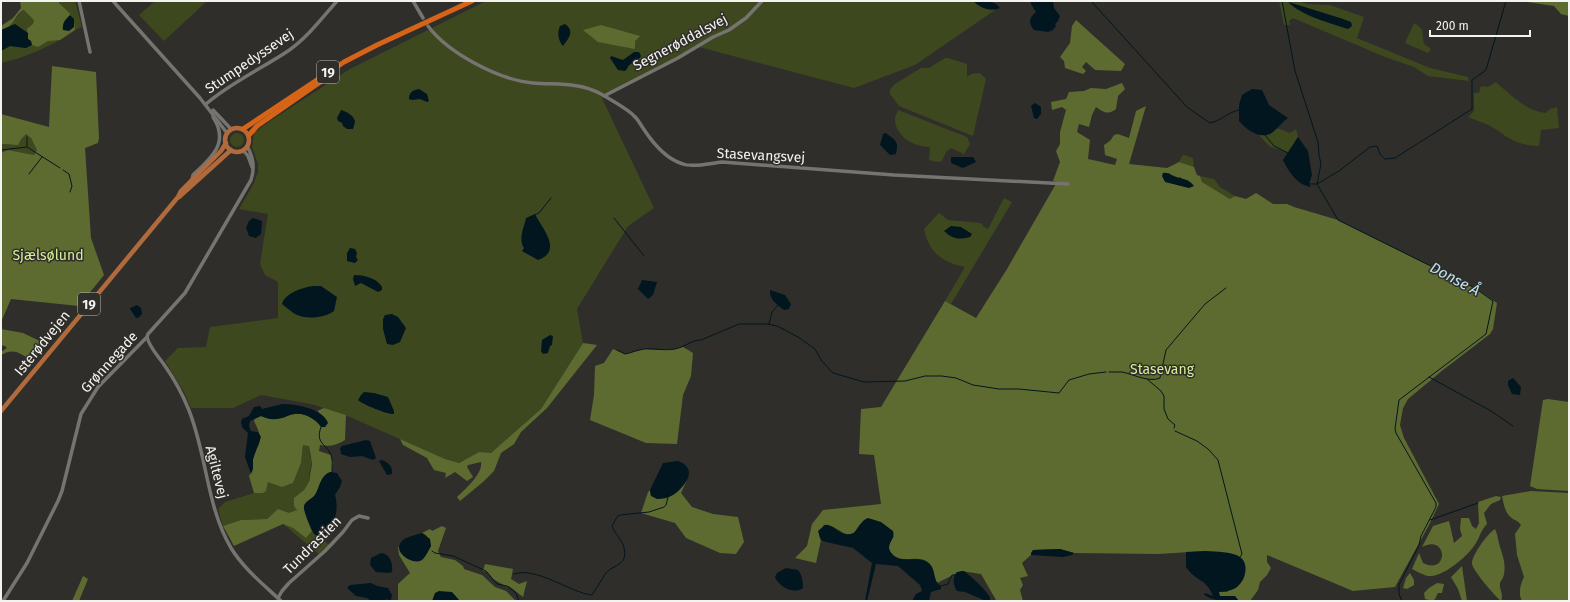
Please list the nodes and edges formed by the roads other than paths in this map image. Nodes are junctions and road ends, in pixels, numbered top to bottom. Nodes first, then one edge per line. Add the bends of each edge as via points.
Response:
1 (79, 1) edge
2 (113, 1) edge
3 (337, 1) edge
4 (413, 1) edge
5 (472, 1) edge
6 (762, 1) edge
7 (423, 18) dead end
8 (428, 26) dead end
9 (383, 42) junction
10 (90, 52) dead end
11 (604, 96) junction
12 (207, 106) junction
13 (243, 129) junction
14 (229, 131) junction
15 (248, 135) junction
16 (226, 143) junction
17 (247, 146) junction
18 (231, 150) junction
19 (243, 150) junction
20 (252, 175) junction
21 (192, 179) junction
22 (1068, 184) dead end
23 (178, 198) junction
24 (147, 337) junction
25 (1, 411) edge
26 (368, 518) dead end
27 (279, 600) edge
28 (3, 601) edge

1 - 10 street
2 - 12 street
3 - 12 street, Stumpedyssevej via 290,50 222,92
4 - 7 street
5 - 9 highway, 19
6 - 11 street, Segnerøddalsvej via 746,18 729,30
8 - 11 street, Stasevangsvej via 435,36 458,54 505,76 531,83 580,86
9 - 13 highway, 19 via 323,75
9 - 15 highway, 19 via 319,82
11 - 22 street, Stasevangsvej via 632,113 655,145 683,165 722,162 902,176
12 - 14 street
12 - 21 street via 219,129 219,144
13 - 14 main road via 236,127
13 - 15 main road
14 - 16 main road
15 - 17 main road
16 - 18 main road
16 - 21 main road, Isterødvejen / 19
17 - 19 main road
17 - 20 street, Grønnegade via 253,160
18 - 19 main road
18 - 23 main road, Isterødvejen / 19
19 - 20 street via 250,161
20 - 24 street, Grønnegade via 247,188 185,293
21 - 23 main road, Isterødvejen / 19
23 - 25 main road, Isterødvejen / 19
24 - 27 street, Agiltevej via 188,408 224,534 245,567
24 - 28 street, Grønnegade via 98,387 81,414 58,501 27,563
26 - 27 street, Tundrastien via 359,516 352,520 325,551 286,587

